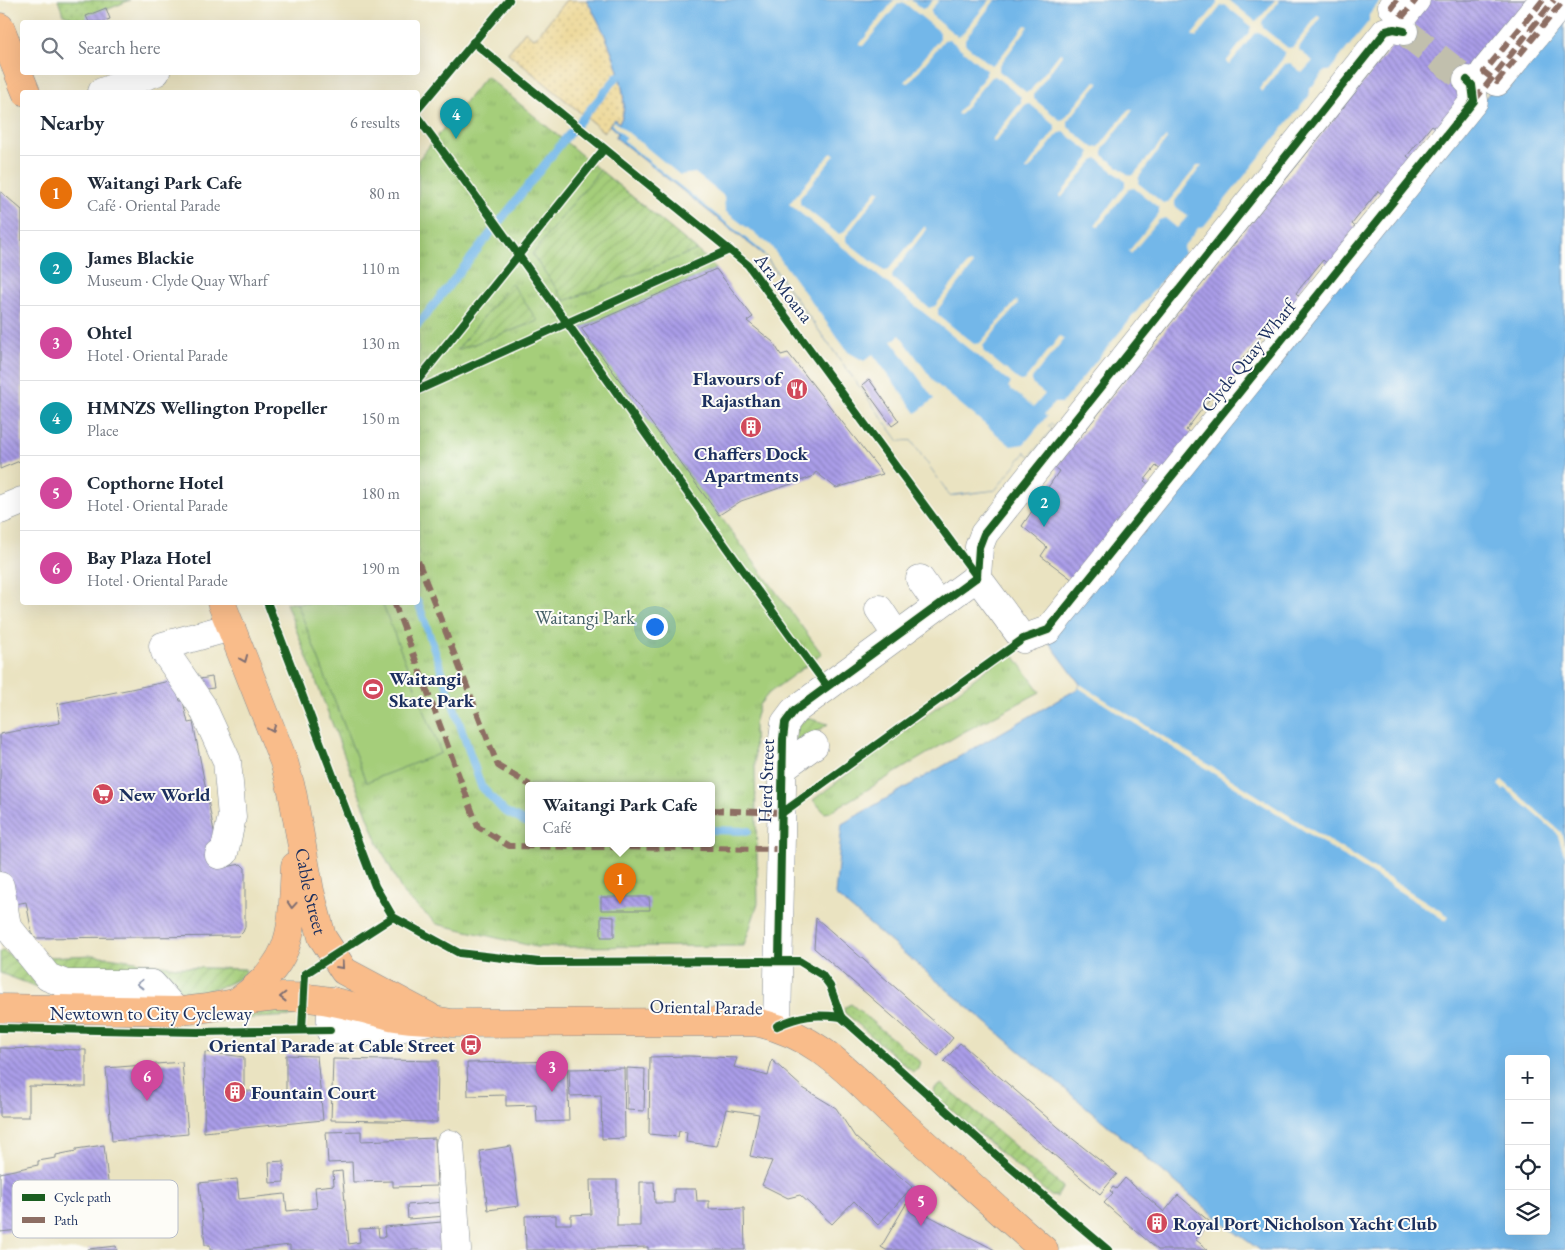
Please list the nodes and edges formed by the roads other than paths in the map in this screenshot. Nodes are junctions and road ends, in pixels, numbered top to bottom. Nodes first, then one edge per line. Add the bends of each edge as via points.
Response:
1 (1397, 0) edge
2 (1416, 0) edge
3 (1543, 0) edge
4 (1564, 0) edge
5 (0, 27) edge
6 (1404, 31) dead end
7 (148, 75) edge
8 (1467, 80) tunnel mouth
9 (25, 90) edge
10 (107, 90) edge
11 (20, 502) edge
12 (0, 510) edge
13 (977, 578) junction
14 (920, 579) dead end
15 (222, 605) edge
16 (938, 605) junction
17 (879, 609) dead end
18 (232, 628) junction
19 (897, 636) junction
20 (814, 745) dead end
21 (782, 768) junction
22 (298, 821) junction
23 (219, 855) dead end
24 (0, 886) edge
25 (0, 989) edge
26 (238, 1002) junction
27 (0, 1008) edge
28 (32, 1008) junction
29 (176, 1011) junction
30 (434, 1019) junction
31 (777, 1026) junction
32 (450, 1144) dead end
33 (457, 1250) edge
34 (1044, 1250) edge

1 - 2 street via 1392,6 1404,15
3 - 4 street via 1484,72 1498,82
5 - 9 main road
6 - 13 street via 1386,31 984,534 979,547
7 - 10 street
8 - 13 street, Clyde Quay Wharf via 1472,85 1474,101 1048,630 1024,639 995,614
11 - 12 street
13 - 16 street, Herd Street
14 - 16 street
15 - 18 main road, Cable Street
16 - 19 street, Herd Street
17 - 19 street
18 -> 22 main road, Cable Street via 284,762
18 - 23 street via 164,649 202,706 227,761 232,817 224,853
19 - 21 street, Herd Street via 794,711 786,723
20 - 21 street
21 - 31 street, Herd Street
22 -> 26 main road, Cable Street via 292,911 285,948 267,979
22 -> 30 main road, Cable Street via 316,919 333,957 344,971 355,978
29 -> 24 street via 152,984 66,984 48,977 7,926
25 - 28 main road
26 - 29 main road, Oriental Parade via 202,1010
30 -> 26 main road, Oriental Parade via 388,1016 332,1001 282,997
27 - 28 main road, Oriental Parade
28 - 29 main road, Oriental Parade
30 - 31 main road, Oriental Parade via 451,1023 756,1022
31 - 34 main road, Oriental Parade via 812,1043 839,1064
32 - 33 street

